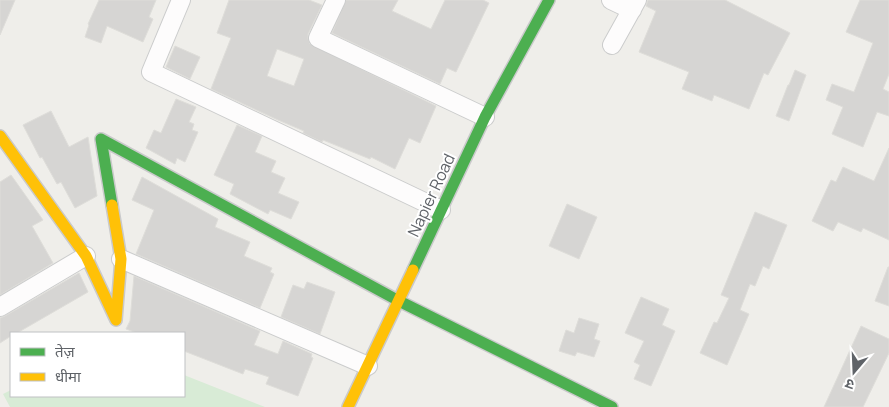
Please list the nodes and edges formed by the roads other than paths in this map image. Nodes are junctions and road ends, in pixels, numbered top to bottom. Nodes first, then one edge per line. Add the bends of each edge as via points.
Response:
1 (181, 0) edge
2 (336, 0) edge
3 (548, 0) edge
4 (611, 0) edge
5 (635, 5) edge
6 (612, 45) dead end
7 (486, 116) junction
8 (0, 136) edge
9 (442, 210) junction
10 (86, 256) junction
11 (121, 260) junction
12 (399, 301) junction
13 (0, 307) edge
14 (368, 366) junction
15 (348, 407) edge
16 (612, 407) edge

1 - 9 street via 151,72
2 - 7 street via 318,38
3 - 7 street, Napier Road
4 - 5 street
5 - 6 street
7 - 9 street, Napier Road
8 - 10 street
9 - 12 street, Napier Road
10 - 11 street via 116,320
10 - 13 street
11 - 12 street via 101,139
11 - 14 street
12 - 14 street, Napier Road
12 - 16 street
14 - 15 street, Napier Road

